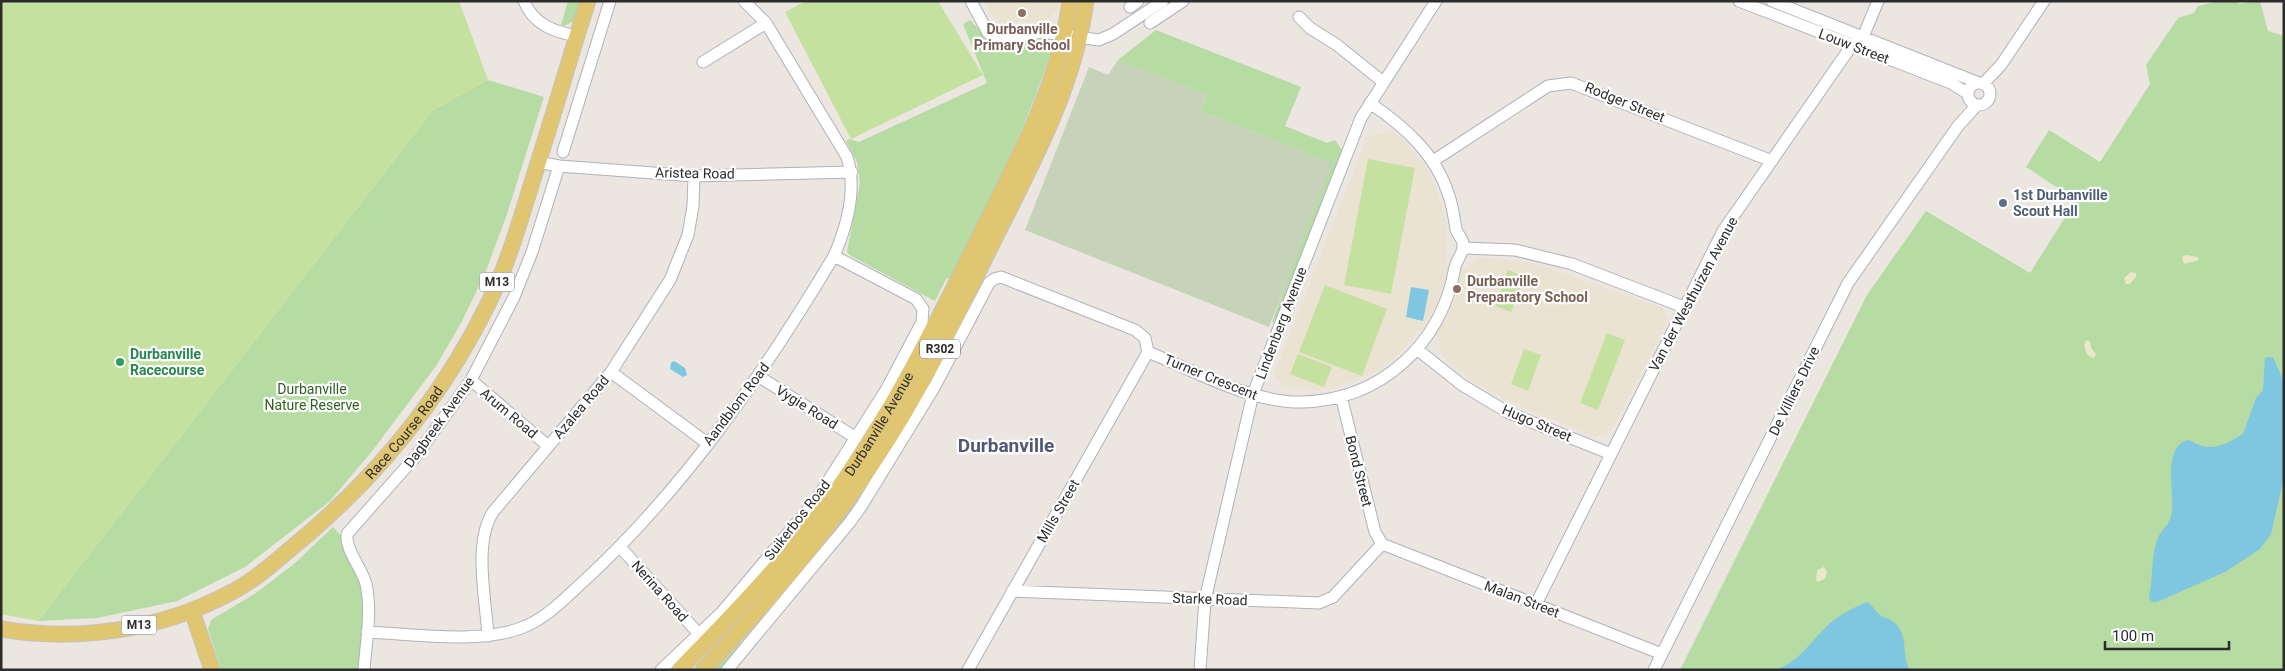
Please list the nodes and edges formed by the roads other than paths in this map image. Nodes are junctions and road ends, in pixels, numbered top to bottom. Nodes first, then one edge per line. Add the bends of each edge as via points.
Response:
1 (524, 1) edge
2 (588, 1) edge
3 (610, 1) edge
4 (744, 1) edge
5 (970, 1) edge
6 (1070, 1) edge
7 (1086, 1) edge
8 (1163, 1) edge
9 (1183, 1) edge
10 (1436, 1) edge
11 (1739, 1) edge
12 (1772, 1) edge
13 (1878, 1) edge
14 (2044, 1) edge
15 (1299, 17) dead end
16 (766, 23) junction
17 (1150, 23) dead end
18 (1064, 34) junction
19 (577, 36) junction
20 (1079, 37) junction
21 (1863, 37) junction
22 (1852, 45) junction
23 (703, 62) dead end
24 (1384, 82) junction
25 (1983, 85) junction
26 (1971, 99) junction
27 (1370, 103) junction
28 (563, 152) dead end
29 (1772, 161) junction
30 (538, 162) junction
31 (1433, 162) junction
32 (559, 166) junction
33 (852, 172) junction
34 (694, 176) junction
35 (1463, 248) junction
36 (834, 256) junction
37 (1684, 307) junction
38 (1418, 350) junction
39 (1148, 352) junction
40 (611, 372) junction
41 (758, 376) junction
42 (470, 380) junction
43 (1253, 394) junction
44 (1340, 396) junction
45 (856, 438) junction
46 (707, 443) junction
47 (548, 446) junction
48 (1611, 454) junction
49 (1382, 544) junction
50 (620, 547) junction
51 (1012, 591) junction
52 (1205, 600) junction
53 (1536, 604) junction
54 (192, 611) junction
55 (1, 630) edge
56 (367, 632) junction
57 (699, 634) junction
58 (488, 636) junction
59 (1662, 654) junction
60 (212, 670) edge
61 (364, 670) edge
62 (661, 670) edge
63 (679, 670) edge
64 (702, 670) edge
65 (727, 670) edge
66 (968, 670) edge
67 (1200, 670) edge
68 (1654, 670) edge

1 - 19 street via 540,24
2 - 19 main road, Race Course Road / M13
3 - 28 street
4 - 16 street, Aandblom Road
5 - 18 street via 984,27 997,39 1041,32
6 - 18 main road, Durbanville Avenue / R302
7 - 20 main road, Durbanville Avenue / R302
8 - 20 street via 1105,38
9 - 17 street
10 - 24 street, Lindenberg Avenue
11 - 22 street, Louw Street
12 - 21 street, Louw Street
13 - 21 street
14 - 25 street via 2001,65
15 - 24 street
16 - 23 street
16 - 33 street, Aandblom Road via 843,150
18 - 20 street
18 - 63 main road, Durbanville Avenue / R302 via 1044,104 914,366 826,504 786,557
19 - 30 main road, Race Course Road / M13
20 - 64 main road, Durbanville Avenue / R302 via 1045,140 905,413 848,500 802,560
21 - 22 street, Van der Westhuizen Avenue
21 - 25 street, Louw Street
22 - 26 street, Louw Street via 1951,83
22 - 29 street, Van der Westhuizen Avenue
24 - 27 street, Lindenberg Avenue
25 - 26 street via 1971,86
25 - 26 street via 1990,95 1987,102
26 - 59 street, De Villiers Drive via 1958,126 1848,283
27 - 31 street via 1411,135
27 - 43 street, Lindenberg Avenue
29 - 31 street, Rodger Street via 1571,83 1548,86
29 - 37 street, Van der Westhuizen Avenue via 1723,231
30 - 32 street, Aristea Road
30 - 54 main road, Race Course Road / M13 via 513,243 489,302 446,380 399,443 327,519 268,567 243,586
31 - 35 street via 1449,195
32 - 34 street, Aristea Road
32 - 42 street, Dagbreek Avenue via 514,297
33 - 34 street, Aristea Road
33 - 36 street, Aandblom Road via 846,219
34 - 40 street, Azalea Road via 691,221 681,258
35 - 37 street via 1515,250 1572,264
35 - 38 street, Turner Crescent via 1457,258 1443,310
36 - 41 street, Aandblom Road
36 - 45 street, Suikerbos Road via 916,299 924,314 886,390
37 - 48 street, Van der Westhuizen Avenue
38 - 44 street, Turner Crescent via 1377,382
38 - 48 street, Hugo Street via 1462,385 1509,413
39 - 43 street, Turner Crescent
39 - 51 street, Mills Street
39 - 65 street via 1145,338 1135,330 1004,278 991,281 921,409 862,505
40 - 46 street
40 - 47 street, Azalea Road
41 - 45 street, Vygie Road
41 - 46 street, Aandblom Road
42 - 47 street, Arum Road
42 - 56 street, Dagbreek Avenue via 416,456 347,534 348,544 366,584
43 - 44 street, Turner Crescent via 1273,400 1300,402
43 - 52 street, Lindenberg Avenue
44 - 49 street, Bond Street via 1375,532
45 - 57 street, Suikerbos Road via 816,500 722,612
46 - 50 street, Aandblom Road via 648,518
47 - 58 street, Azalea Road via 493,512 484,531 482,550
48 - 53 street, Van der Westhuizen Avenue
49 - 52 street, Starke Road via 1336,595 1326,601
49 - 53 street, Malan Street
50 - 57 street, Nerina Road
50 - 58 street, Aandblom Road via 538,620 516,630
51 - 52 street, Starke Road
51 - 66 street, Mills Street
52 - 67 street, Lindenberg Avenue
53 - 59 street, Malan Street
54 - 55 main road, Race Course Road / M13 via 105,632 44,634
54 - 60 main road
56 - 58 street, Aandblom Road
56 - 61 street, Dagbreek Avenue
57 - 62 street, Suikerbos Road
59 - 68 street, De Villiers Drive

